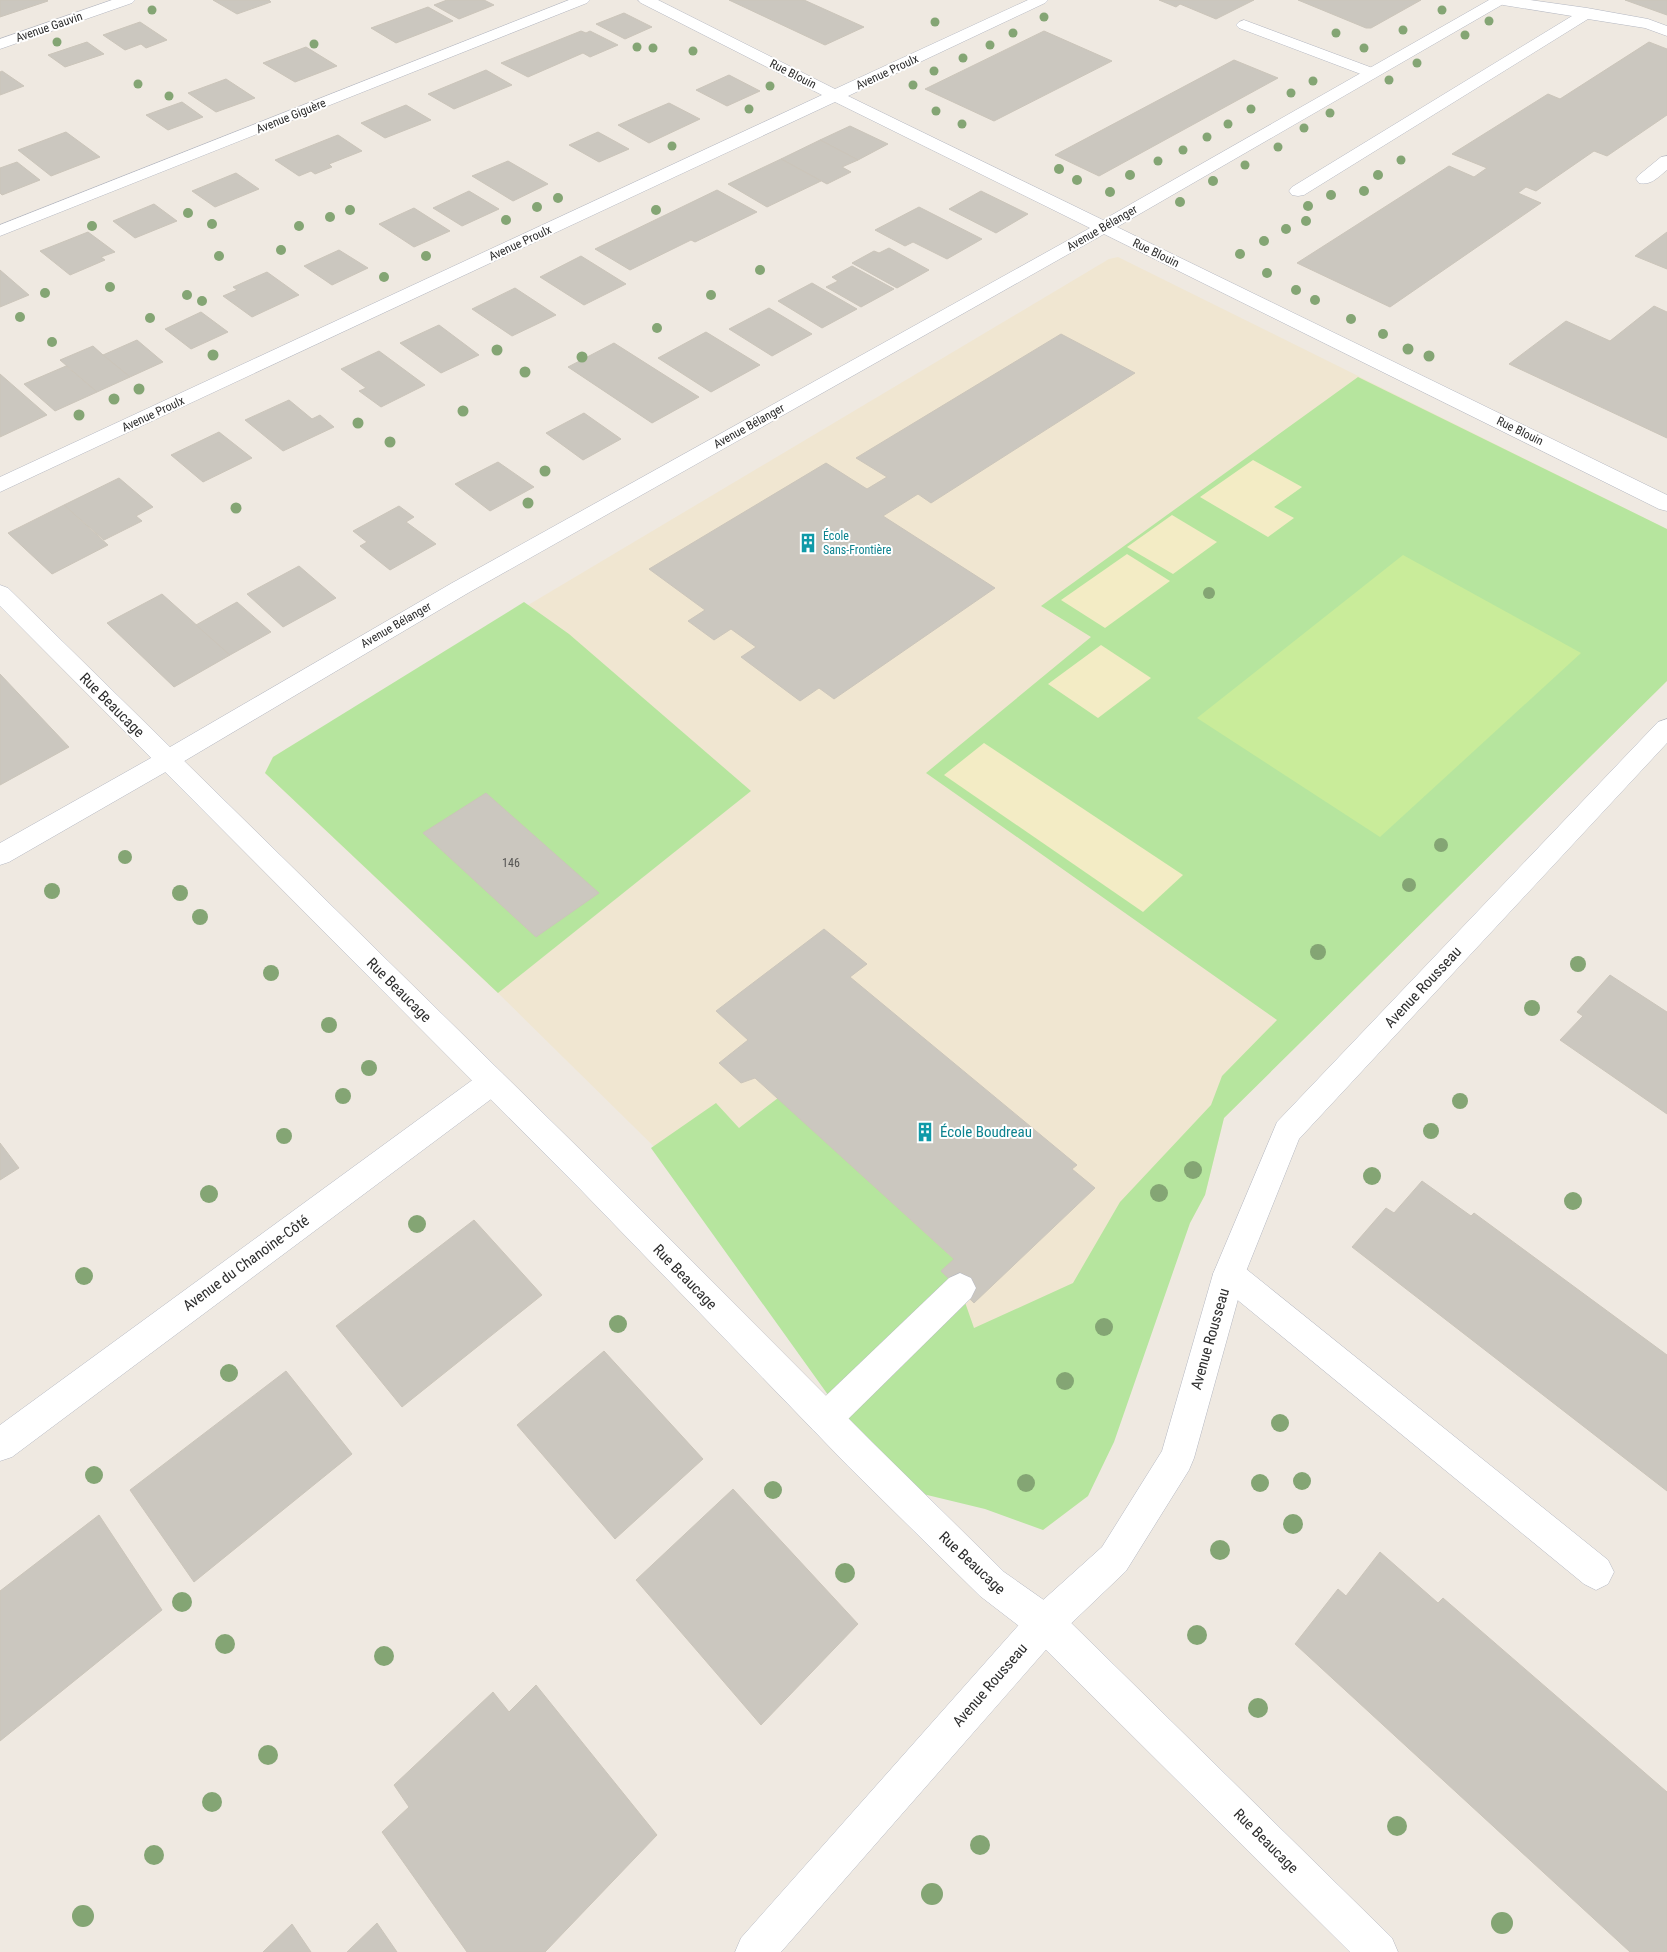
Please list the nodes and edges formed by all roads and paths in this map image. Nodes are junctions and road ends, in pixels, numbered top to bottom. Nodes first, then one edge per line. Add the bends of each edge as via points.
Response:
1 (127, 0) edge
2 (582, 0) edge
3 (646, 0) edge
4 (1040, 0) edge
5 (1502, 0) edge
6 (1587, 13) junction
7 (1244, 25) dead end
8 (1667, 31) edge
9 (0, 44) edge
10 (1372, 73) junction
11 (836, 96) junction
12 (1667, 162) edge
13 (1645, 179) dead end
14 (1298, 191) dead end
15 (1104, 227) junction
16 (0, 232) edge
17 (0, 485) edge
18 (1667, 504) edge
19 (0, 593) edge
20 (1667, 728) edge
21 (167, 760) junction
22 (0, 855) edge
23 (492, 1082) junction
24 (1229, 1274) junction
25 (960, 1288) dead end
26 (825, 1419) junction
27 (0, 1445) edge
28 (1596, 1572) dead end
29 (1045, 1623) junction
30 (755, 1952) edge
31 (1378, 1952) edge

1 - 9 street, Avenue Gauvin
2 - 16 street, Avenue Giguère
3 - 11 street, Rue Blouin
4 - 11 street, Avenue Proulx
5 - 6 street
5 - 10 street, Avenue Bélanger
6 - 8 street via 1648,24
6 - 14 street
7 - 10 street
10 - 15 street, Avenue Bélanger
11 - 15 street, Rue Blouin
11 - 17 street, Avenue Proulx
12 - 13 street
15 - 18 street, Rue Blouin
15 - 21 street, Avenue Bélanger via 460,588
19 - 21 street, Rue Beaucage
20 - 24 street, Avenue Rousseau via 1287,1131
21 - 22 street, Avenue Bélanger
21 - 23 street, Rue Beaucage
23 - 26 street, Rue Beaucage
23 - 27 street, Avenue du Chanoine-Côté
24 - 28 street
24 - 29 street, Avenue Rousseau via 1177,1458 1114,1559
25 - 26 street
26 - 29 street, Rue Beaucage via 992,1584
29 - 30 street, Avenue Rousseau
29 - 31 street, Rue Beaucage

